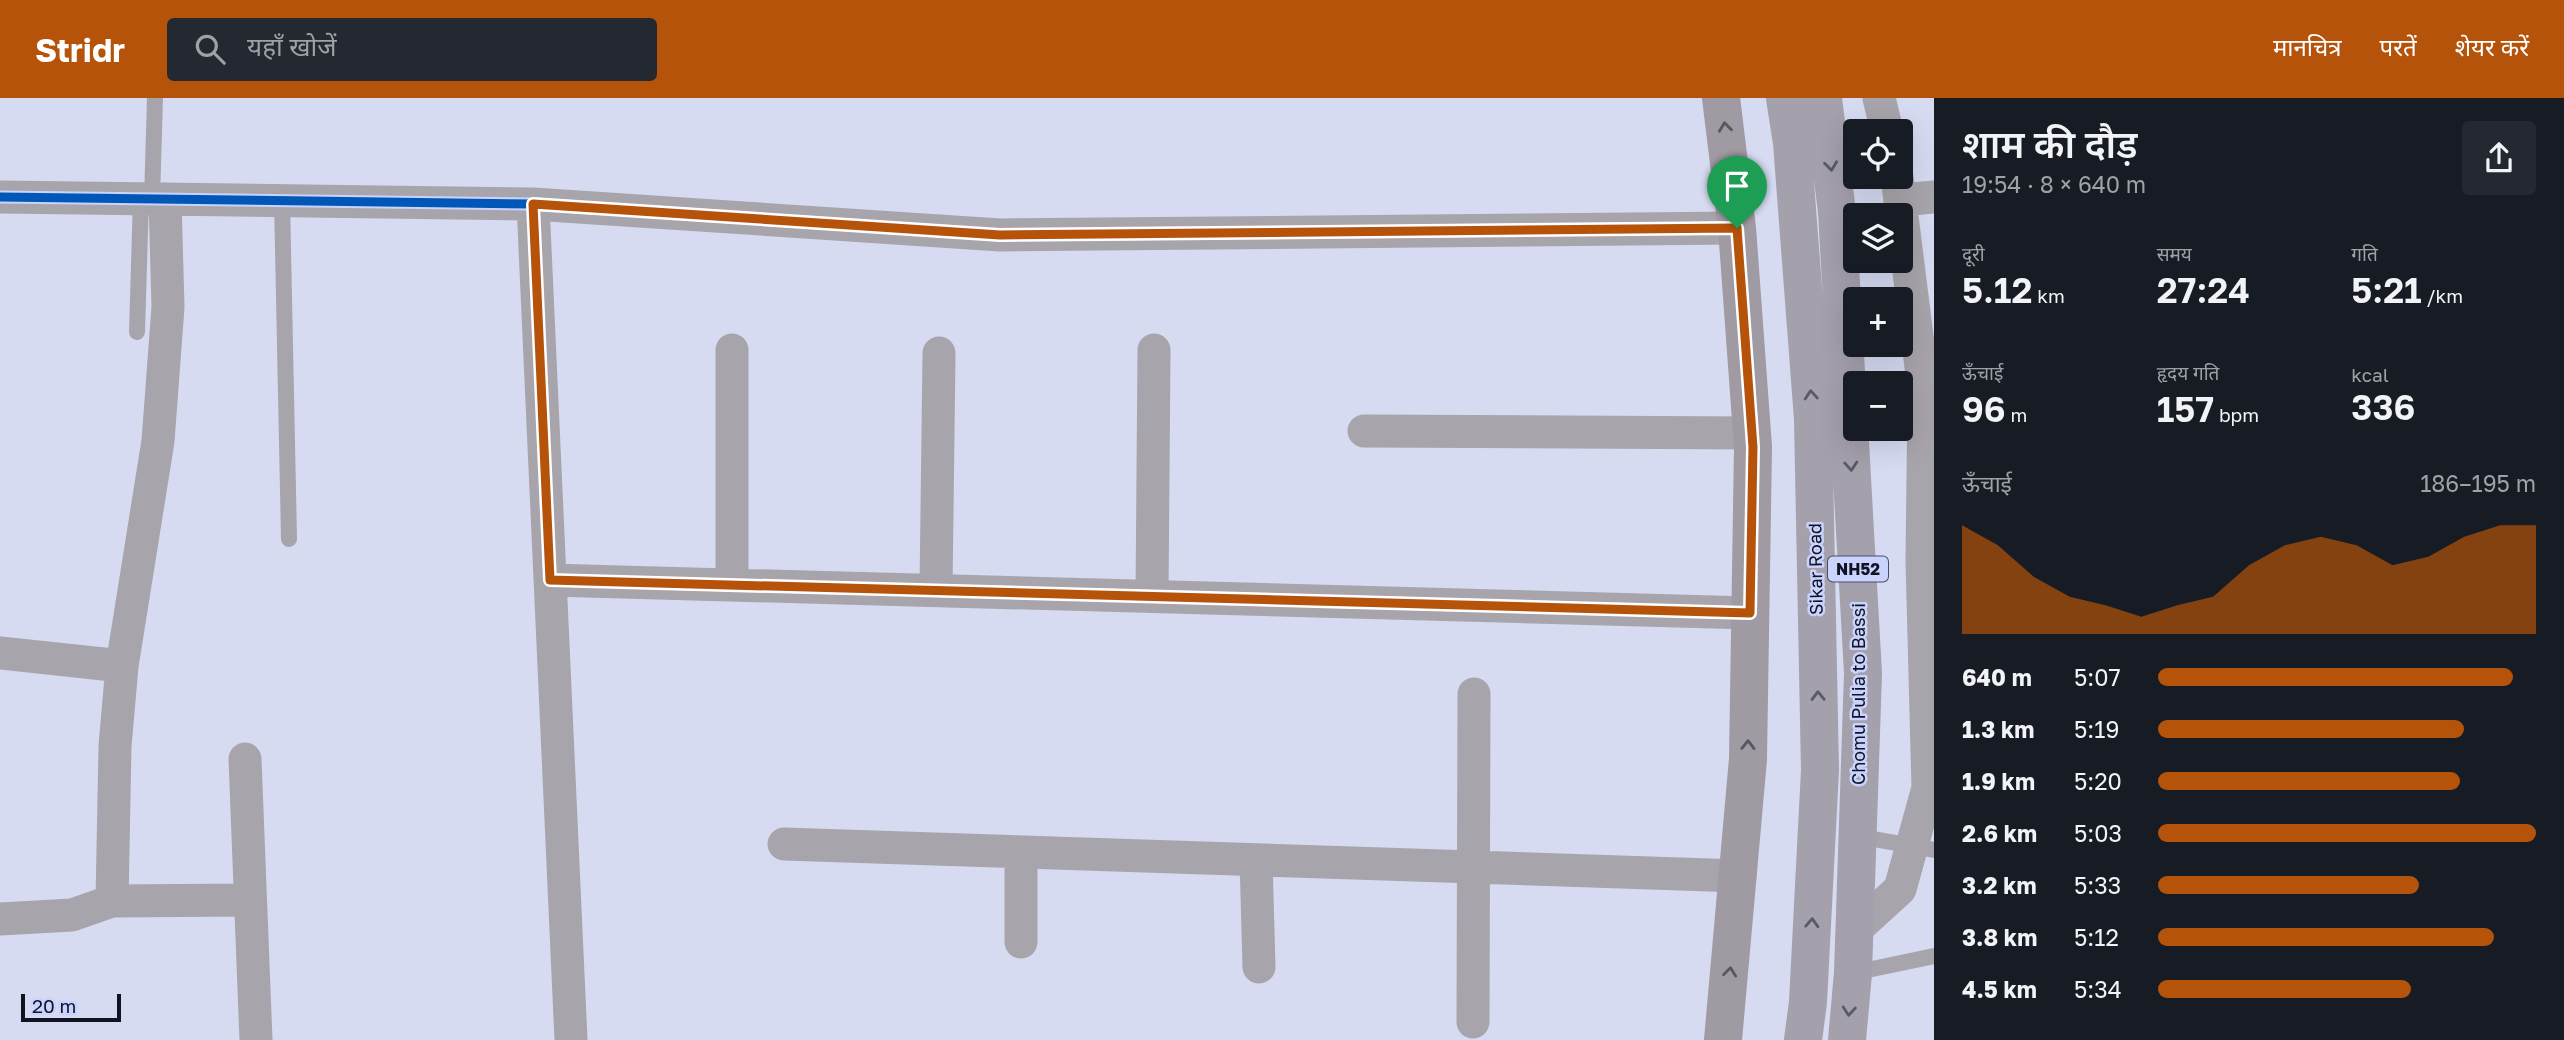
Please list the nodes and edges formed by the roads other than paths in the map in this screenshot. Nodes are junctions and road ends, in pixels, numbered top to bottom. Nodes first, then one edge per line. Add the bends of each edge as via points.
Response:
1 (155, 98) edge
2 (1721, 98) edge
3 (1785, 98) edge
4 (1823, 98) edge
5 (1879, 98) edge
6 (1883, 119) edge
7 (1911, 191) edge
8 (0, 197) edge
9 (153, 199) junction
10 (282, 200) junction
11 (533, 204) junction
12 (1737, 228) junction
13 (137, 332) dead end
14 (1154, 350) dead end
15 (732, 351) dead end
16 (939, 353) dead end
17 (1364, 431) dead end
18 (1752, 432) junction
19 (1928, 513) edge
20 (289, 539) dead end
21 (550, 580) junction
22 (732, 584) junction
23 (936, 590) junction
24 (1152, 596) junction
25 (1750, 613) junction
26 (0, 653) edge
27 (122, 666) junction
28 (1474, 694) dead end
29 (245, 758) dead end
30 (1857, 836) junction
31 (784, 844) dead end
32 (1923, 847) edge
33 (1021, 852) junction
34 (1256, 860) junction
35 (1474, 868) junction
36 (1740, 876) junction
37 (248, 900) junction
38 (112, 901) junction
39 (0, 919) edge
40 (1854, 932) junction
41 (1021, 943) dead end
42 (1934, 956) edge
43 (1259, 967) dead end
44 (1853, 973) junction
45 (1474, 1022) dead end
46 (256, 1040) edge
47 (571, 1040) edge
48 (1723, 1040) edge
49 (1802, 1040) edge
50 (1847, 1040) edge

1 - 9 lane
12 -> 2 main road
49 -> 3 highway, Sikar Road / NH52 via 1808,1002 1819,757 1813,419
4 -> 30 highway, Chomu Pulia to Bassi / NH52 via 1837,212 1863,673
5 - 6 street
7 - 19 street
8 - 9 street
9 - 10 street
9 - 13 lane
9 - 27 street via 168,307 158,441
10 - 11 street
10 - 20 lane
11 - 12 street via 1000,235
11 - 21 street
12 - 18 main road
14 - 24 street
15 - 22 street
16 - 23 street
17 - 18 street
18 - 25 main road
19 - 32 street via 1928,788
21 - 22 street
21 - 47 street
22 - 23 street
23 - 24 street
24 - 25 street
36 -> 25 main road via 1748,758
26 - 27 street
27 - 38 street via 115,746
28 - 35 street
29 - 37 street
30 - 32 lane
30 - 40 highway, Chomu Pulia to Bassi / NH52
31 - 33 street
32 - 40 street via 1900,889
33 - 34 street
33 - 41 street
34 - 35 street
34 - 43 street
35 - 36 street
35 - 45 street
48 -> 36 main road
37 - 38 street
37 - 46 street
38 - 39 street via 72,915
40 - 44 highway, Chomu Pulia to Bassi / NH52
42 - 44 lane
44 -> 50 highway, Chomu Pulia to Bassi / NH52

